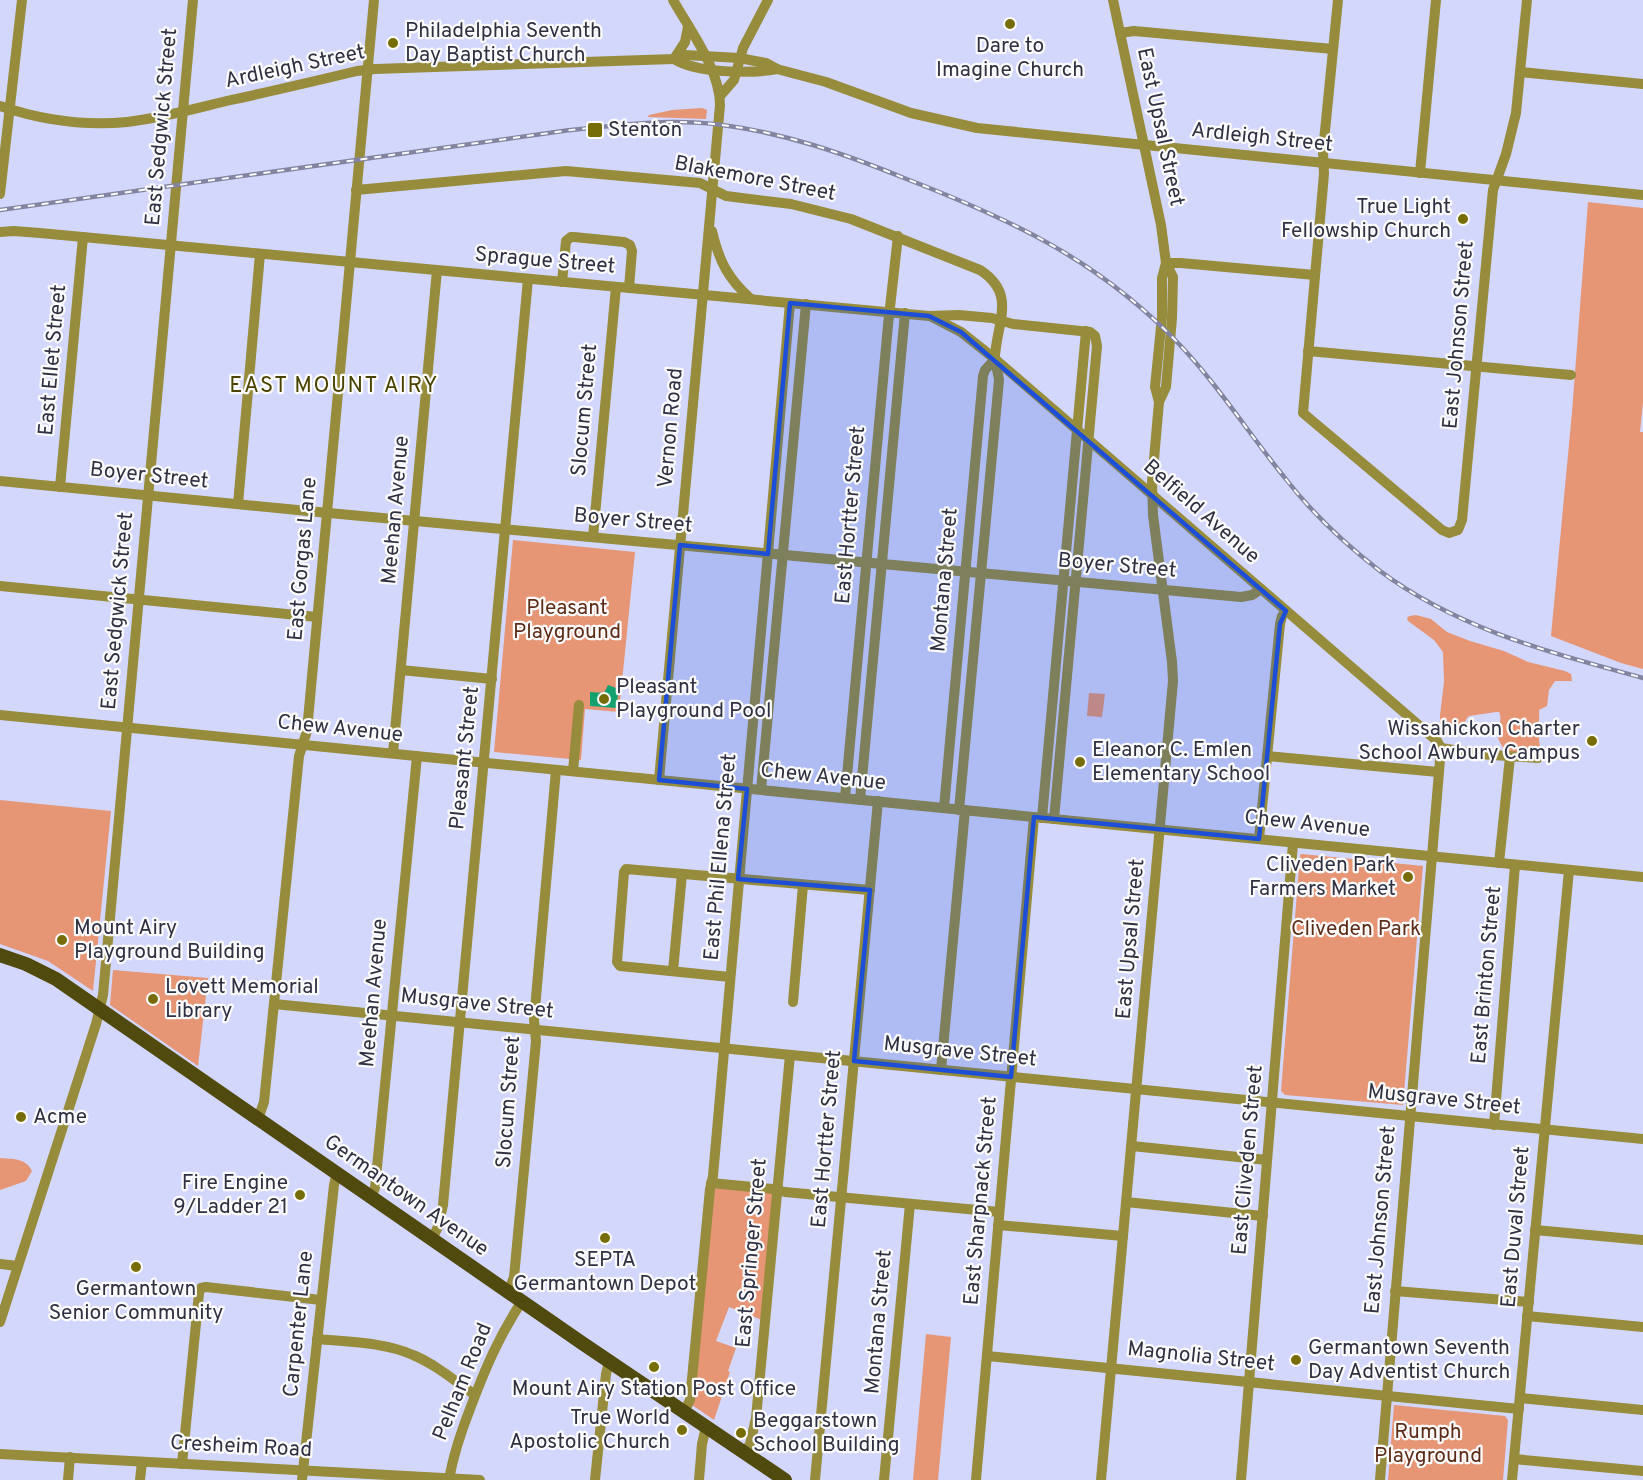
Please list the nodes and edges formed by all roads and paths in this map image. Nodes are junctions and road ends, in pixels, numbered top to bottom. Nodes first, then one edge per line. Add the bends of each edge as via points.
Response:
1 (22, 0) edge
2 (193, 0) edge
3 (374, 0) edge
4 (673, 0) edge
5 (768, 0) edge
6 (1113, 0) edge
7 (1338, 0) edge
8 (1436, 0) edge
9 (1527, 0) edge
10 (688, 27) junction
11 (1120, 33) junction
12 (1333, 49) junction
13 (704, 56) junction
14 (739, 58) junction
15 (674, 59) junction
16 (711, 69) junction
17 (777, 69) junction
18 (367, 70) junction
19 (737, 71) junction
20 (1520, 72) junction
21 (1643, 84) edge
22 (720, 96) junction
23 (5, 107) edge
24 (183, 111) junction
25 (1145, 146) junction
26 (1324, 163) junction
27 (1420, 173) junction
28 (1496, 180) junction
29 (0, 187) edge
30 (712, 189) junction
31 (356, 190) junction
32 (1643, 195) edge
33 (710, 224) junction
34 (0, 232) edge
35 (898, 236) junction
36 (83, 237) junction
37 (171, 246) junction
38 (260, 254) junction
39 (350, 262) junction
40 (1167, 263) junction
41 (437, 270) junction
42 (1315, 275) junction
43 (990, 278) joint
44 (528, 279) junction
45 (562, 282) junction
46 (616, 287) junction
47 (629, 288) junction
48 (703, 295) junction
49 (752, 299) junction
50 (790, 303) junction
51 (806, 304) junction
52 (890, 312) junction
53 (904, 314) junction
54 (929, 316) junction
55 (1001, 321) junction
56 (1086, 331) junction
57 (1308, 351) junction
58 (995, 359) junction
59 (1476, 367) junction
60 (1570, 375) dead end
61 (1077, 430) junction
62 (1088, 440) junction
63 (0, 481) edge
64 (60, 487) junction
65 (148, 495) junction
66 (1152, 496) junction
67 (238, 504) junction
68 (327, 513) junction
69 (414, 521) junction
70 (506, 529) junction
71 (593, 537) junction
72 (680, 545) junction
73 (768, 554) junction
74 (783, 555) junction
75 (866, 563) junction
76 (882, 565) junction
77 (966, 572) junction
78 (981, 573) junction
79 (1064, 581) junction
80 (1076, 582) junction
81 (0, 586) edge
82 (1261, 589) junction
83 (1163, 590) junction
84 (139, 600) junction
85 (1286, 611) junction
86 (317, 617) junction
87 (401, 670) junction
88 (492, 679) junction
89 (579, 705) dead end
90 (0, 714) edge
91 (127, 727) junction
92 (303, 744) junction
93 (1441, 748) junction
94 (393, 753) junction
95 (417, 756) junction
96 (1267, 756) junction
97 (1510, 757) junction
98 (1538, 758) dead end
99 (484, 762) junction
100 (556, 770) junction
101 (573, 771) junction
102 (1438, 772) junction
103 (659, 780) junction
104 (747, 789) junction
105 (761, 790) junction
106 (845, 798) junction
107 (860, 800) junction
108 (878, 801) junction
109 (944, 808) junction
110 (962, 810) junction
111 (1038, 817) junction
112 (1054, 819) junction
113 (1160, 829) junction
114 (1259, 839) junction
115 (1293, 843) junction
116 (1431, 856) junction
117 (1499, 863) junction
118 (1515, 865) junction
119 (1569, 870) junction
120 (682, 874) junction
121 (1643, 877) edge
122 (738, 879) junction
123 (803, 885) junction
124 (870, 890) junction
125 (0, 955) edge
126 (673, 971) junction
127 (730, 977) junction
128 (793, 1002) dead end
129 (274, 1004) junction
130 (100, 1010) junction
131 (392, 1015) junction
132 (460, 1022) junction
133 (535, 1030) junction
134 (724, 1048) junction
135 (790, 1055) junction
136 (854, 1061) junction
137 (941, 1070) junction
138 (1011, 1077) junction
139 (1137, 1089) junction
140 (1272, 1102) junction
141 (1409, 1116) junction
142 (258, 1119) junction
143 (1494, 1125) junction
144 (1545, 1130) junction
145 (1643, 1139) edge
146 (1132, 1146) junction
147 (1267, 1160) junction
148 (337, 1173) junction
149 (711, 1183) junction
150 (778, 1190) junction
151 (371, 1197) junction
152 (842, 1197) junction
153 (1126, 1202) junction
154 (910, 1203) junction
155 (999, 1212) junction
156 (1263, 1216) junction
157 (998, 1225) junction
158 (1535, 1230) junction
159 (1124, 1236) junction
160 (432, 1239) junction
161 (1643, 1240) edge
162 (0, 1264) edge
163 (18, 1266) junction
164 (1395, 1291) junction
165 (508, 1292) junction
166 (321, 1300) junction
167 (522, 1302) junction
168 (1529, 1302) junction
169 (1527, 1316) junction
170 (0, 1322) edge
171 (1643, 1327) edge
172 (317, 1339) junction
173 (987, 1356) junction
174 (609, 1362) junction
175 (1111, 1368) junction
176 (1249, 1382) junction
177 (475, 1395) junction
178 (1386, 1395) junction
179 (1519, 1403) junction
180 (1643, 1410) edge
181 (684, 1412) junction
182 (706, 1427) junction
183 (745, 1453) junction
184 (0, 1454) edge
185 (70, 1457) junction
186 (1514, 1459) junction
187 (142, 1462) junction
188 (182, 1464) junction
189 (1643, 1471) edge
190 (302, 1475) edge
191 (449, 1479) edge
192 (68, 1480) edge
193 (140, 1480) edge
194 (480, 1480) edge
195 (595, 1480) edge
196 (699, 1480) edge
197 (785, 1480) edge
198 (815, 1480) edge
199 (884, 1480) edge
200 (976, 1480) edge
201 (1101, 1480) edge
202 (1241, 1480) edge
203 (1380, 1480) edge
204 (1512, 1480) edge

1 - 23 street
2 - 24 street, East Sedgwick Street
3 - 18 street, East Gorgas Lane
4 - 10 street
5 - 14 street
6 - 11 street, East Upsal Street
7 - 12 street
8 - 27 street
9 - 20 street, East Johnson Street
10 - 13 street
10 - 15 street via 685,42
11 - 12 street via 1134,31
11 - 25 street, East Upsal Street
12 - 26 street
13 - 14 street, Ardleigh Street
13 - 15 street, Ardleigh Street
13 - 16 street
14 - 17 street, Ardleigh Street
14 - 19 street
15 - 16 street, Ardleigh Street via 693,68
15 - 18 street, Ardleigh Street
16 - 19 street, Ardleigh Street
16 - 22 street
17 - 19 street, Ardleigh Street
17 - 25 street, Ardleigh Street via 957,125
18 - 24 street, Ardleigh Street
18 - 31 street, East Gorgas Lane
19 - 22 street via 734,81
20 - 21 street
20 - 28 street, East Johnson Street via 1513,127
22 - 30 street, Vernon Road
23 - 24 street, Ardleigh Street via 90,123 126,122
23 - 29 street
24 - 37 street, East Sedgwick Street
25 - 26 street, Ardleigh Street
25 - 40 street, East Upsal Street
26 - 27 street, Ardleigh Street
26 - 42 street
27 - 28 street, Ardleigh Street
28 - 32 street, Ardleigh Street
28 - 59 street, East Johnson Street
30 - 31 street, Blakemore Street via 700,183 566,171
30 - 33 street, Vernon Road
30 - 35 street, Blakemore Street via 726,196 821,210
31 - 39 street, East Gorgas Lane
33 - 48 street, Vernon Road
33 - 49 street via 727,273
34 - 36 street, Sprague Street
35 - 43 street, Blakemore Street via 980,270
35 - 52 street, East Hortter Street
36 - 37 street, Sprague Street
36 - 64 street, East Ellet Street
37 - 38 street, Sprague Street
37 - 65 street, East Sedgwick Street
38 - 39 street, Sprague Street
38 - 67 street
39 - 41 street, Sprague Street
39 - 68 street, East Gorgas Lane
40 - 42 street
40 - 66 street, East Upsal Street via 1162,278
41 - 44 street, Sprague Street
41 - 69 street, Meehan Avenue
42 - 57 street
43 - 55 street, Montana Street via 1003,299
44 - 45 street, Sprague Street
44 - 70 street, Pleasant Street
45 - 46 street, Sprague Street
45 - 47 street via 566,245 574,237 630,245
46 - 47 street, Sprague Street
46 - 71 street, Slocum Street
47 - 48 street, Sprague Street
48 - 49 street, Sprague Street
48 - 72 street, Vernon Road
49 - 50 street, Sprague Street
50 - 51 street, Sprague Street
50 - 73 street, East Phil Ellena Street
51 - 52 street, Sprague Street
51 - 74 street, East Phil Ellena Street
52 - 53 street, Sprague Street
52 - 75 street, East Hortter Street
53 - 54 street, Sprague Street
53 - 76 street, East Hortter Street
54 - 55 street, Sprague Street via 959,315
54 - 58 street, Belfield Avenue via 961,332
55 - 56 street, Sprague Street
55 - 58 street, Montana Street
56 - 61 street, East Sharpnack Street
56 - 62 street via 1093,333 1097,343
57 - 59 street
57 - 59 street, East Johnson Street via 1303,413 1449,533 1456,532 1462,520
58 - 61 street, Belfield Avenue
58 - 77 street, Montana Street via 983,376
58 - 78 street, Montana Street via 999,380
59 - 60 street
61 - 62 street, Belfield Avenue
61 - 79 street, East Sharpnack Street
62 - 66 street, Belfield Avenue
62 - 80 street
63 - 64 street, Boyer Street
64 - 65 street, Boyer Street
65 - 67 street, Boyer Street
65 - 84 street, East Sedgwick Street
66 - 82 street, Belfield Avenue
66 - 83 street, East Upsal Street
67 - 68 street, Boyer Street
68 - 69 street, Boyer Street
68 - 86 street, East Gorgas Lane
69 - 70 street, Boyer Street
69 - 87 street, Meehan Avenue
70 - 71 street, Boyer Street
70 - 88 street, Pleasant Street
71 - 72 street, Boyer Street
72 - 73 street, Boyer Street
72 - 103 street, Vernon Road
73 - 74 street, Boyer Street
73 - 104 street, East Phil Ellena Street
74 - 75 street, Boyer Street
74 - 105 street, East Phil Ellena Street
75 - 76 street, Boyer Street
75 - 106 street, East Hortter Street
76 - 77 street, Boyer Street
76 - 107 street, East Hortter Street
77 - 78 street, Boyer Street
77 - 109 street, Montana Street
78 - 79 street, Boyer Street
78 - 110 street, Montana Street
79 - 80 street, Boyer Street
79 - 111 street, East Sharpnack Street
80 - 83 street, Boyer Street
80 - 112 street
81 - 84 street
82 - 83 street, Boyer Street via 1241,597
82 - 85 street, Belfield Avenue
83 - 113 street, East Upsal Street via 1173,681
84 - 86 street
84 - 91 street, East Sedgwick Street
85 - 93 street, Belfield Avenue
85 - 96 street via 1280,624
86 - 92 street, East Gorgas Lane
87 - 88 street
87 - 94 street, Meehan Avenue
88 - 99 street, Pleasant Street
89 - 101 street
90 - 91 street, Chew Avenue
91 - 92 street, Chew Avenue
91 - 130 street, East Sedgwick Street
92 - 94 street, Chew Avenue
92 - 129 street, East Gorgas Lane
93 - 97 street
93 - 102 street, East Johnson Street
94 - 95 street, Chew Avenue
95 - 99 street, Chew Avenue
95 - 131 street, Meehan Avenue
96 - 102 street
96 - 114 street
97 - 98 street
97 - 117 street
99 - 100 street, Chew Avenue
99 - 132 street, Pleasant Street
100 - 101 street, Chew Avenue
100 - 133 street, Slocum Street
101 - 103 street, Chew Avenue
102 - 116 street, East Johnson Street
103 - 104 street, Chew Avenue
104 - 105 street, Chew Avenue
104 - 122 street, East Phil Ellena Street
105 - 106 street, Chew Avenue
106 - 107 street, Chew Avenue
107 - 108 street, Chew Avenue
108 - 109 street, Chew Avenue
108 - 124 street, East Hortter Street
109 - 110 street, Chew Avenue
110 - 111 street, Chew Avenue
110 - 137 street, Montana Street
111 - 112 street, Chew Avenue
111 - 138 street, East Sharpnack Street
112 - 113 street, Chew Avenue
113 - 114 street, Chew Avenue
113 - 139 street, East Upsal Street
114 - 115 street, Chew Avenue
115 - 116 street, Chew Avenue
115 - 140 street, East Cliveden Street
116 - 117 street, Chew Avenue
116 - 141 street, East Johnson Street
117 - 118 street, Chew Avenue
118 - 119 street, Chew Avenue
118 - 143 street, East Brinton Street
119 - 121 street, Chew Avenue
119 - 144 street, East Duval Street
120 - 122 street
120 - 126 street
120 - 126 street via 626,869 624,872 616,962 620,966
122 - 123 street
122 - 127 street, East Phil Ellena Street
123 - 124 street
123 - 128 street
124 - 136 street, East Hortter Street
125 - 130 main road, Germantown Avenue via 56,979
126 - 127 street
127 - 134 street, East Phil Ellena Street
129 - 131 street, Musgrave Street
129 - 142 street, East Gorgas Lane via 264,1102
130 - 142 main road, Germantown Avenue
130 - 163 street, East Sedgwick Street
131 - 132 street, Musgrave Street
131 - 151 street, Meehan Avenue
132 - 133 street, Musgrave Street
132 - 160 street, Pleasant Street via 443,1205
133 - 134 street, Musgrave Street
133 - 165 street, Slocum Street via 514,1277
134 - 135 street, Musgrave Street
134 - 149 street, East Phil Ellena Street
135 - 136 street, Musgrave Street
135 - 150 street, East Springer Street
136 - 137 street, Musgrave Street
136 - 152 street, East Hortter Street
137 - 138 street, Musgrave Street
138 - 139 street, Musgrave Street
138 - 155 street, East Sharpnack Street
139 - 140 street, Musgrave Street
139 - 146 street, East Upsal Street
140 - 141 street, Musgrave Street
140 - 147 street, East Cliveden Street
141 - 143 street, Musgrave Street
141 - 164 street, East Johnson Street
142 - 148 main road, Germantown Avenue
143 - 144 street, Musgrave Street
144 - 145 street, Musgrave Street
144 - 158 street, East Duval Street
146 - 147 street
146 - 153 street, East Upsal Street
147 - 156 street, East Cliveden Street
148 - 151 main road, Germantown Avenue
148 - 166 street, Carpenter Lane
149 - 150 street
149 - 181 street, East Phil Ellena Street via 690,1400
150 - 152 street
150 - 183 street, East Springer Street via 756,1418
151 - 160 main road, Germantown Avenue
152 - 154 street
152 - 198 street, East Hortter Street
153 - 156 street
153 - 159 street, East Upsal Street
154 - 155 street
154 - 199 street, Montana Street
155 - 157 street, East Sharpnack Street
156 - 176 street, East Cliveden Street
157 - 159 street
157 - 173 street, East Sharpnack Street
158 - 161 street
158 - 168 street, East Duval Street
159 - 175 street, East Upsal Street
160 - 165 main road, Germantown Avenue
162 - 163 street
163 - 170 street, East Sedgwick Street
164 - 168 street
164 - 178 street, East Johnson Street
165 - 167 main road, Germantown Avenue
166 - 172 street, Carpenter Lane
166 - 188 street via 201,1288
167 - 174 main road, Germantown Avenue
167 - 177 street, Pelham Road via 493,1351
168 - 169 street, East Duval Street
169 - 171 street
169 - 179 street, East Duval Street
172 - 177 street via 411,1354
172 - 190 street, Carpenter Lane
173 - 175 street, Magnolia Street
173 - 200 street, East Sharpnack Street
174 - 181 main road, Germantown Avenue
174 - 195 street
175 - 176 street, Magnolia Street
175 - 201 street, East Upsal Street
176 - 178 street, Magnolia Street
176 - 202 street, East Cliveden Street
177 - 191 street, Pelham Road
178 - 179 street, Magnolia Street
178 - 203 street, East Johnson Street
179 - 180 street, Magnolia Street
179 - 186 street, East Duval Street
181 - 182 main road, Germantown Avenue
182 - 183 main road, Germantown Avenue
182 - 196 street
183 - 197 main road, Germantown Avenue
184 - 185 street, Cresheim Road
185 - 187 street, Cresheim Road
185 - 192 street
186 - 189 street
186 - 204 street, East Duval Street
187 - 188 street, Cresheim Road
187 - 193 street
188 - 190 street, Cresheim Road
190 - 191 street, Cresheim Road
191 - 194 street, Cresheim Road

